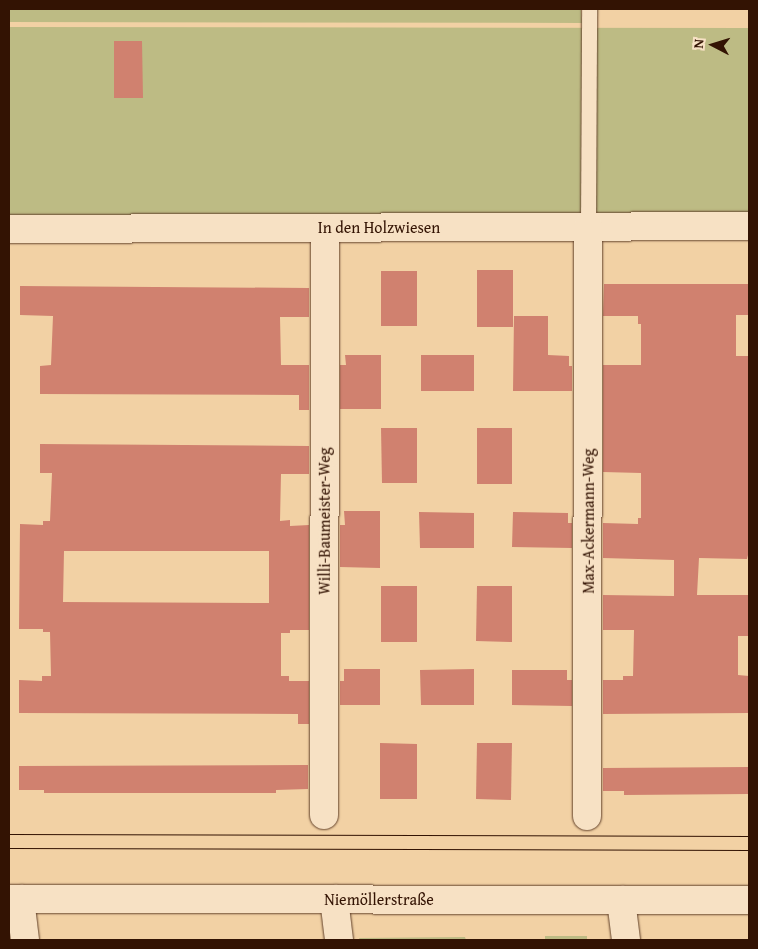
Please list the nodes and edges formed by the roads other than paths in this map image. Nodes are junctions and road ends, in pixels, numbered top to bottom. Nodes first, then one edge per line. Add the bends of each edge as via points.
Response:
1 (589, 9) edge
2 (588, 226) junction
3 (749, 226) edge
4 (325, 228) junction
5 (9, 229) edge
6 (324, 816) dead end
7 (587, 816) dead end
8 (14, 899) edge
9 (334, 899) junction
10 (621, 900) junction
11 (749, 900) edge
12 (25, 940) edge
13 (339, 940) edge
14 (626, 940) edge

1 - 2 lane
2 - 3 street, In den Holzwiesen
2 - 4 street, In den Holzwiesen
2 - 7 street, Max-Ackermann-Weg
4 - 5 street, In den Holzwiesen
4 - 6 street, Willi-Baumeister-Weg
8 - 9 street, Niemöllerstraße
8 - 12 street
9 - 10 street, Niemöllerstraße
9 - 13 street
10 - 11 street, Niemöllerstraße
10 - 14 street

